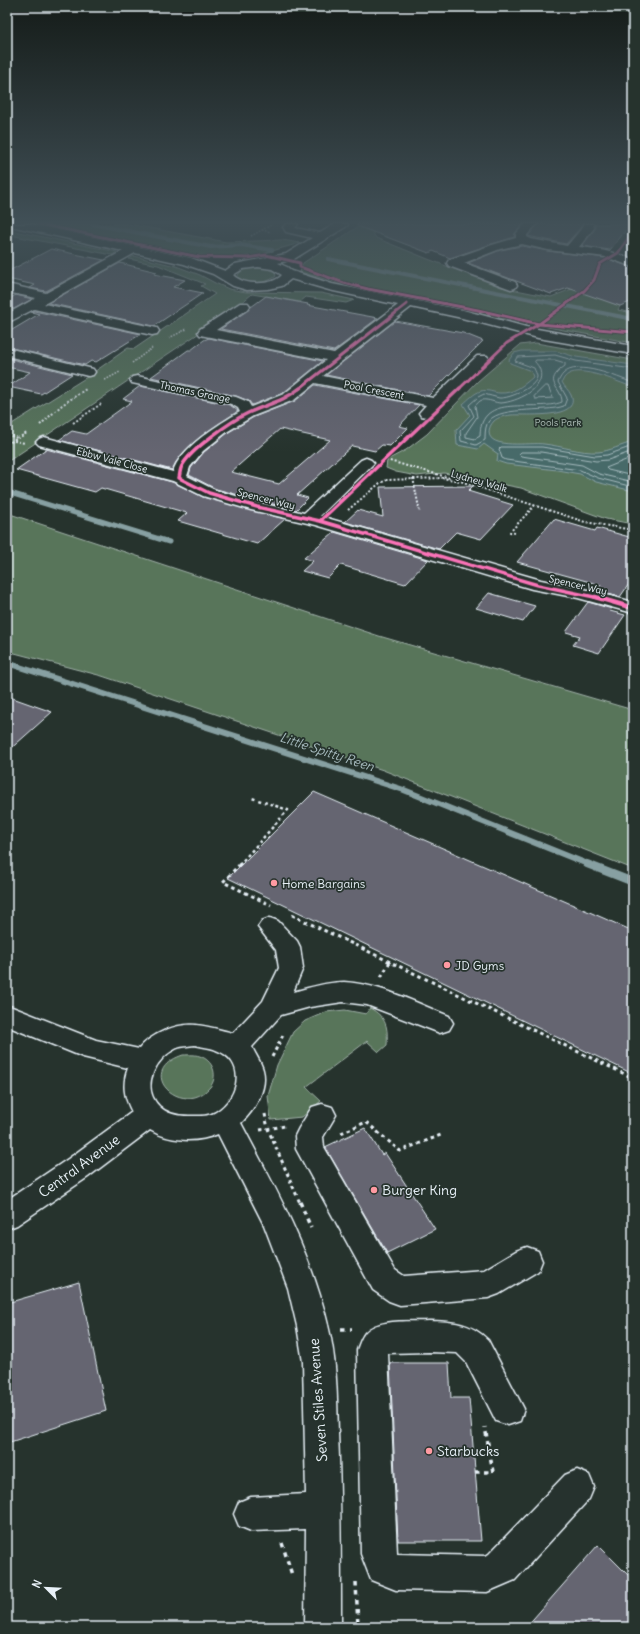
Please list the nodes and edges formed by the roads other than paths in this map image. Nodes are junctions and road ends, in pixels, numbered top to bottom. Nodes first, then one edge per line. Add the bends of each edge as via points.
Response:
1 (42, 300) edge
2 (391, 300) edge
3 (407, 304) junction
4 (33, 305) junction
5 (244, 306) dead end
6 (7, 319) edge
7 (152, 331) dead end
8 (633, 350) edge
9 (7, 352) edge
10 (337, 358) junction
11 (482, 359) dead end
12 (88, 372) dead end
13 (313, 378) junction
14 (137, 380) dead end
15 (436, 403) junction
16 (248, 413) junction
17 (424, 415) dead end
18 (44, 442) dead end
19 (377, 462) road end
20 (179, 478) junction
21 (308, 518) junction
22 (633, 608) edge
23 (276, 915) road end
24 (273, 1007) junction
25 (7, 1015) edge
26 (440, 1023) dead end
27 (236, 1047) junction
28 (144, 1061) junction
29 (150, 1114) junction
30 (322, 1115) road end
31 (230, 1127) junction
32 (7, 1216) edge
33 (527, 1261) dead end
34 (496, 1414) road end
35 (577, 1487) dead end
36 (324, 1511) junction
37 (262, 1514) road end
38 (324, 1627) edge

1 - 4 street
2 - 3 street
3 - 8 street via 486,319 527,331
3 - 10 street
4 - 6 street
4 - 7 street
5 - 10 street via 205,332
9 - 12 street
10 - 13 street
11 - 15 street
13 - 15 street, Pool Crescent
13 - 16 street via 289,397
14 - 16 street, Thomas Grange via 236,401 243,405
15 - 17 street
16 - 20 street via 223,428 198,448 182,466
18 - 20 street, Ebbw Vale Close
19 - 21 street
20 - 21 street, Spencer Way via 209,493
21 - 22 street, Spencer Way via 538,585 580,593
23 - 24 street via 288,947 291,968
24 - 26 street via 310,997 343,992 370,996
24 - 27 street
25 - 28 street via 92,1050
27 - 28 street via 210,1035 195,1034 166,1042
27 - 31 street via 246,1057 251,1070 252,1084
28 - 29 street via 138,1074 136,1088 140,1102
29 - 31 street via 162,1123 177,1128
29 - 32 street, Central Avenue via 78,1168
30 - 33 street via 310,1136 310,1149 384,1280 400,1291 488,1284
31 - 36 street, Seven Stiles Avenue via 278,1222 303,1288 313,1326 319,1362
34 - 35 street via 477,1351 465,1339 389,1337 376,1342 372,1362 379,1554 384,1567 396,1572 487,1574 502,1567
36 - 37 street
36 - 38 street, Seven Stiles Avenue

